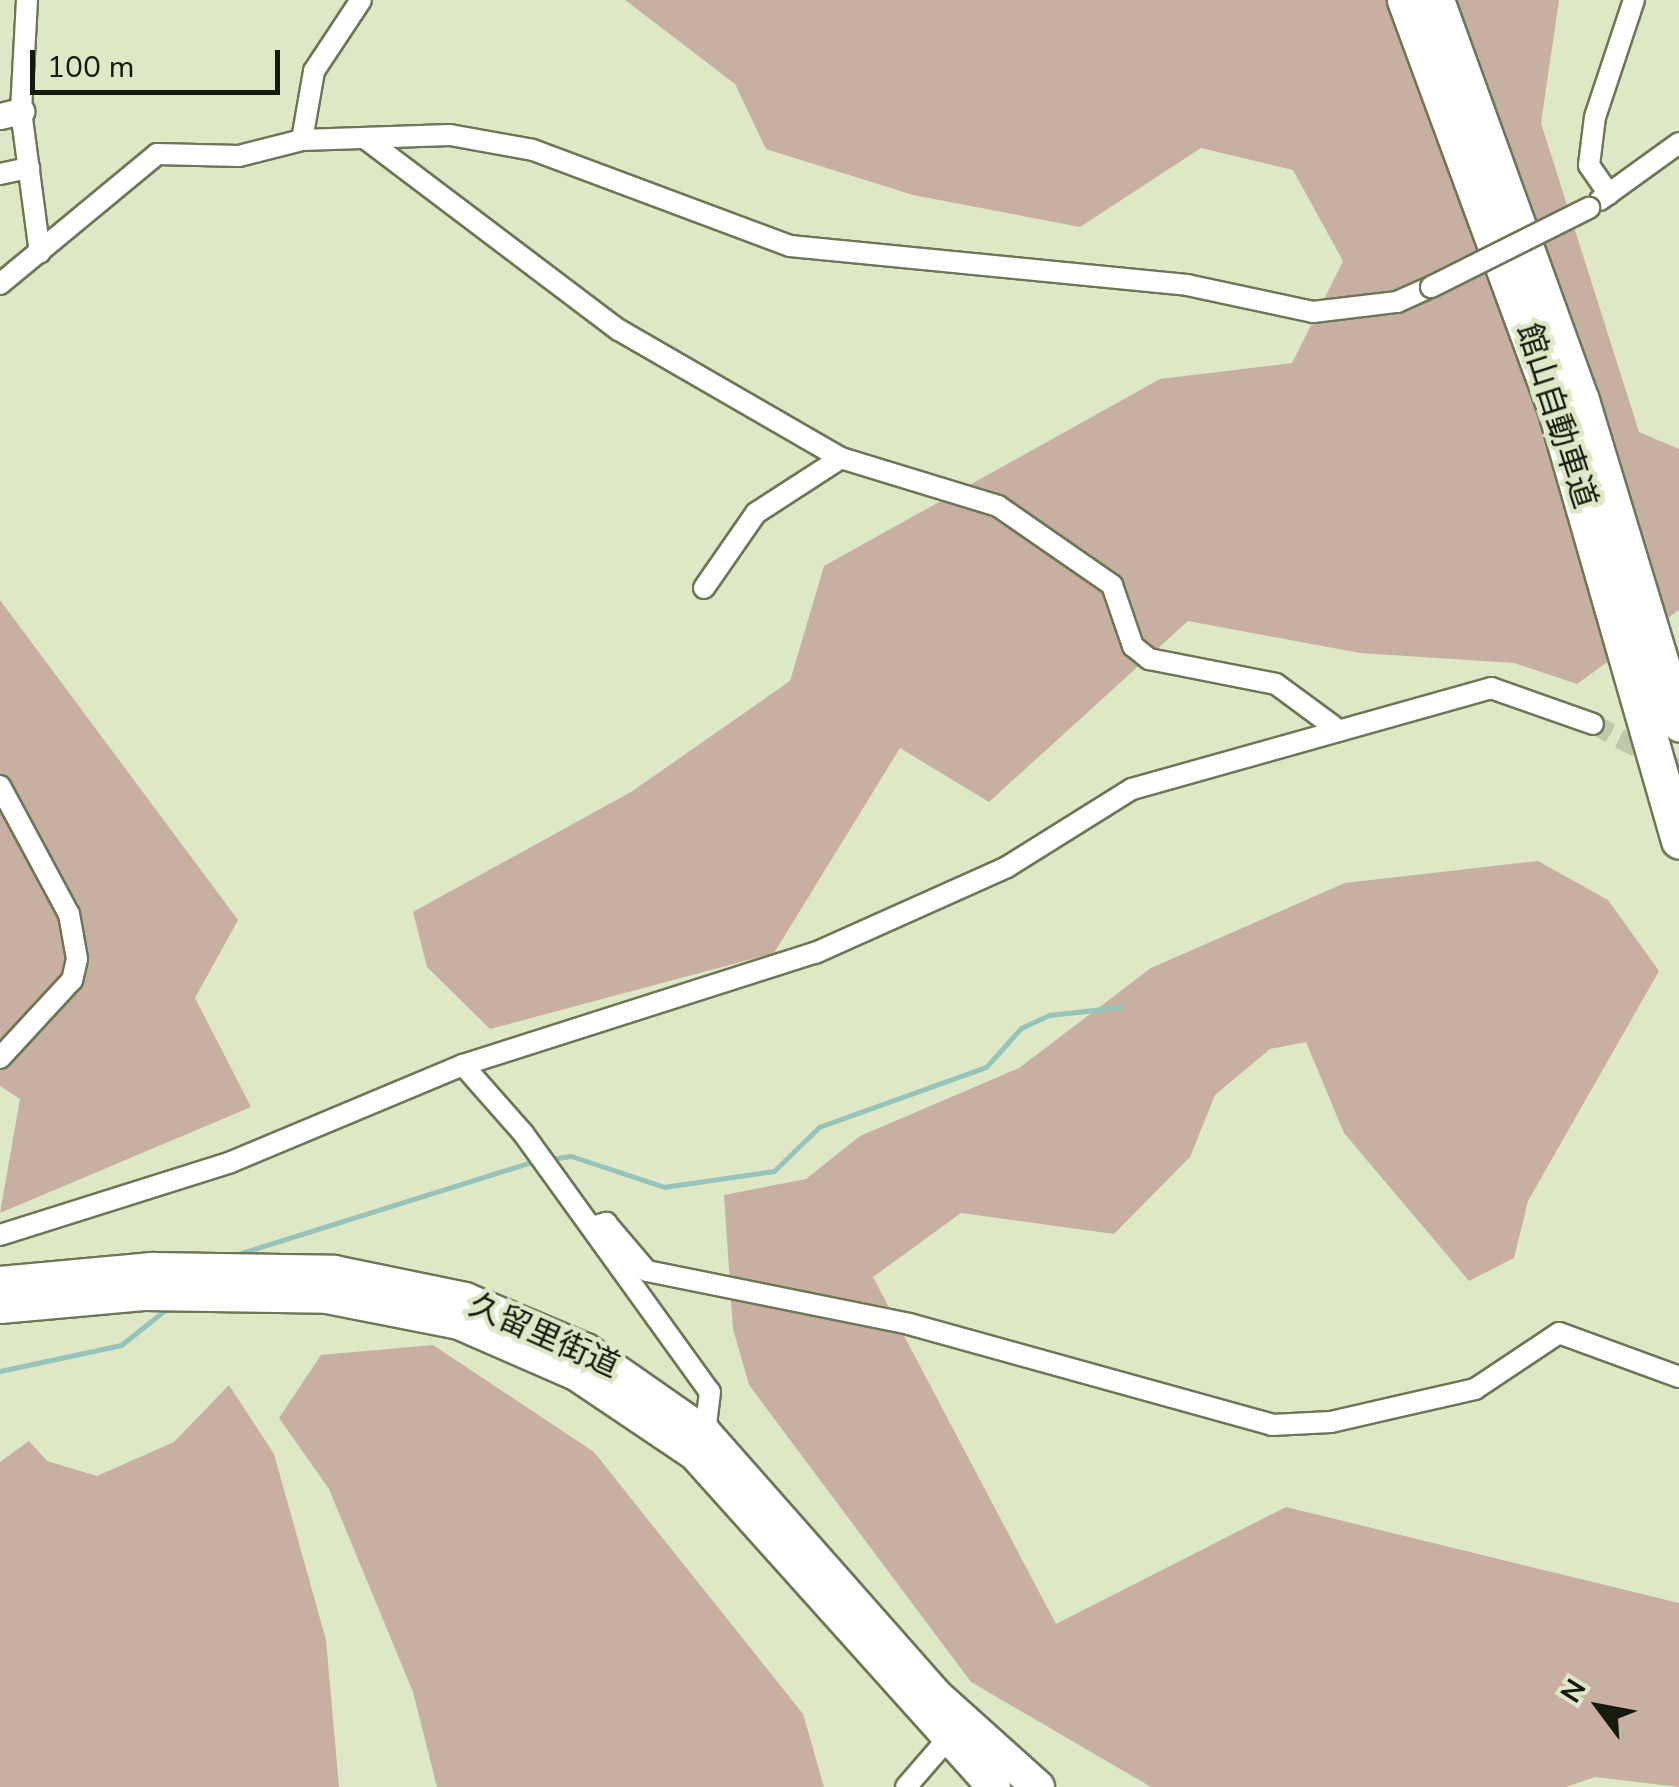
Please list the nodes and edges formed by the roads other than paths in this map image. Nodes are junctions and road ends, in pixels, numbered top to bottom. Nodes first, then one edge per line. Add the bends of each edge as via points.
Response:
1 (27, 0) edge
2 (361, 0) edge
3 (1406, 0) edge
4 (1436, 0) edge
5 (1634, 0) edge
6 (23, 40) junction
7 (0, 46) edge
8 (10, 114) edge
9 (366, 139) junction
10 (302, 140) junction
11 (1679, 143) edge
12 (29, 168) junction
13 (0, 174) edge
14 (1608, 194) junction
15 (40, 253) junction
16 (0, 284) edge
17 (842, 458) junction
18 (704, 588) dead end
19 (1679, 723) edge
20 (1593, 724) tunnel mouth
21 (1333, 726) junction
22 (0, 786) edge
23 (1679, 841) edge
24 (0, 1058) edge
25 (463, 1066) junction
26 (592, 1227) junction
27 (0, 1235) edge
28 (0, 1283) edge
29 (0, 1307) edge
30 (1679, 1377) edge
31 (706, 1433) junction
32 (945, 1742) junction
33 (906, 1787) edge
34 (994, 1787) edge
35 (1038, 1787) edge

1 - 6 street
2 - 10 street via 314,71
3 - 23 highway, 館山自動車道 via 1554,408
4 - 19 highway, 館山自動車道 via 1581,400
5 - 14 street via 1595,117 1589,165
6 - 7 street
6 - 8 street
8 - 12 street
9 - 10 street
9 - 14 street, bridge via 450,135 533,150 790,246 1187,285 1313,312 1397,302
9 - 17 street via 619,330
10 - 15 street via 239,156 157,154
11 - 14 street
12 - 13 street
12 - 15 street
15 - 16 street
17 - 18 street via 756,513
17 - 21 street via 998,506 1112,584 1134,646 1149,659 1276,684
20 - 21 street via 1491,688
21 - 25 street via 1132,789 1007,866 815,953
22 - 24 street via 69,914 77,959 72,980
25 - 26 street
25 - 27 street via 231,1162
26 - 30 street via 606,1223 647,1271 909,1324 1272,1425 1331,1422 1474,1389 1559,1333
26 - 31 street via 710,1392
28 - 31 main road, 久留里街道 via 152,1268 396,1282 559,1336 640,1380
29 - 32 main road, 久留里街道 via 146,1294 327,1297 459,1322 524,1348 695,1454
31 - 35 main road, 久留里街道 via 937,1696
32 - 33 street
32 - 34 main road, 久留里街道

